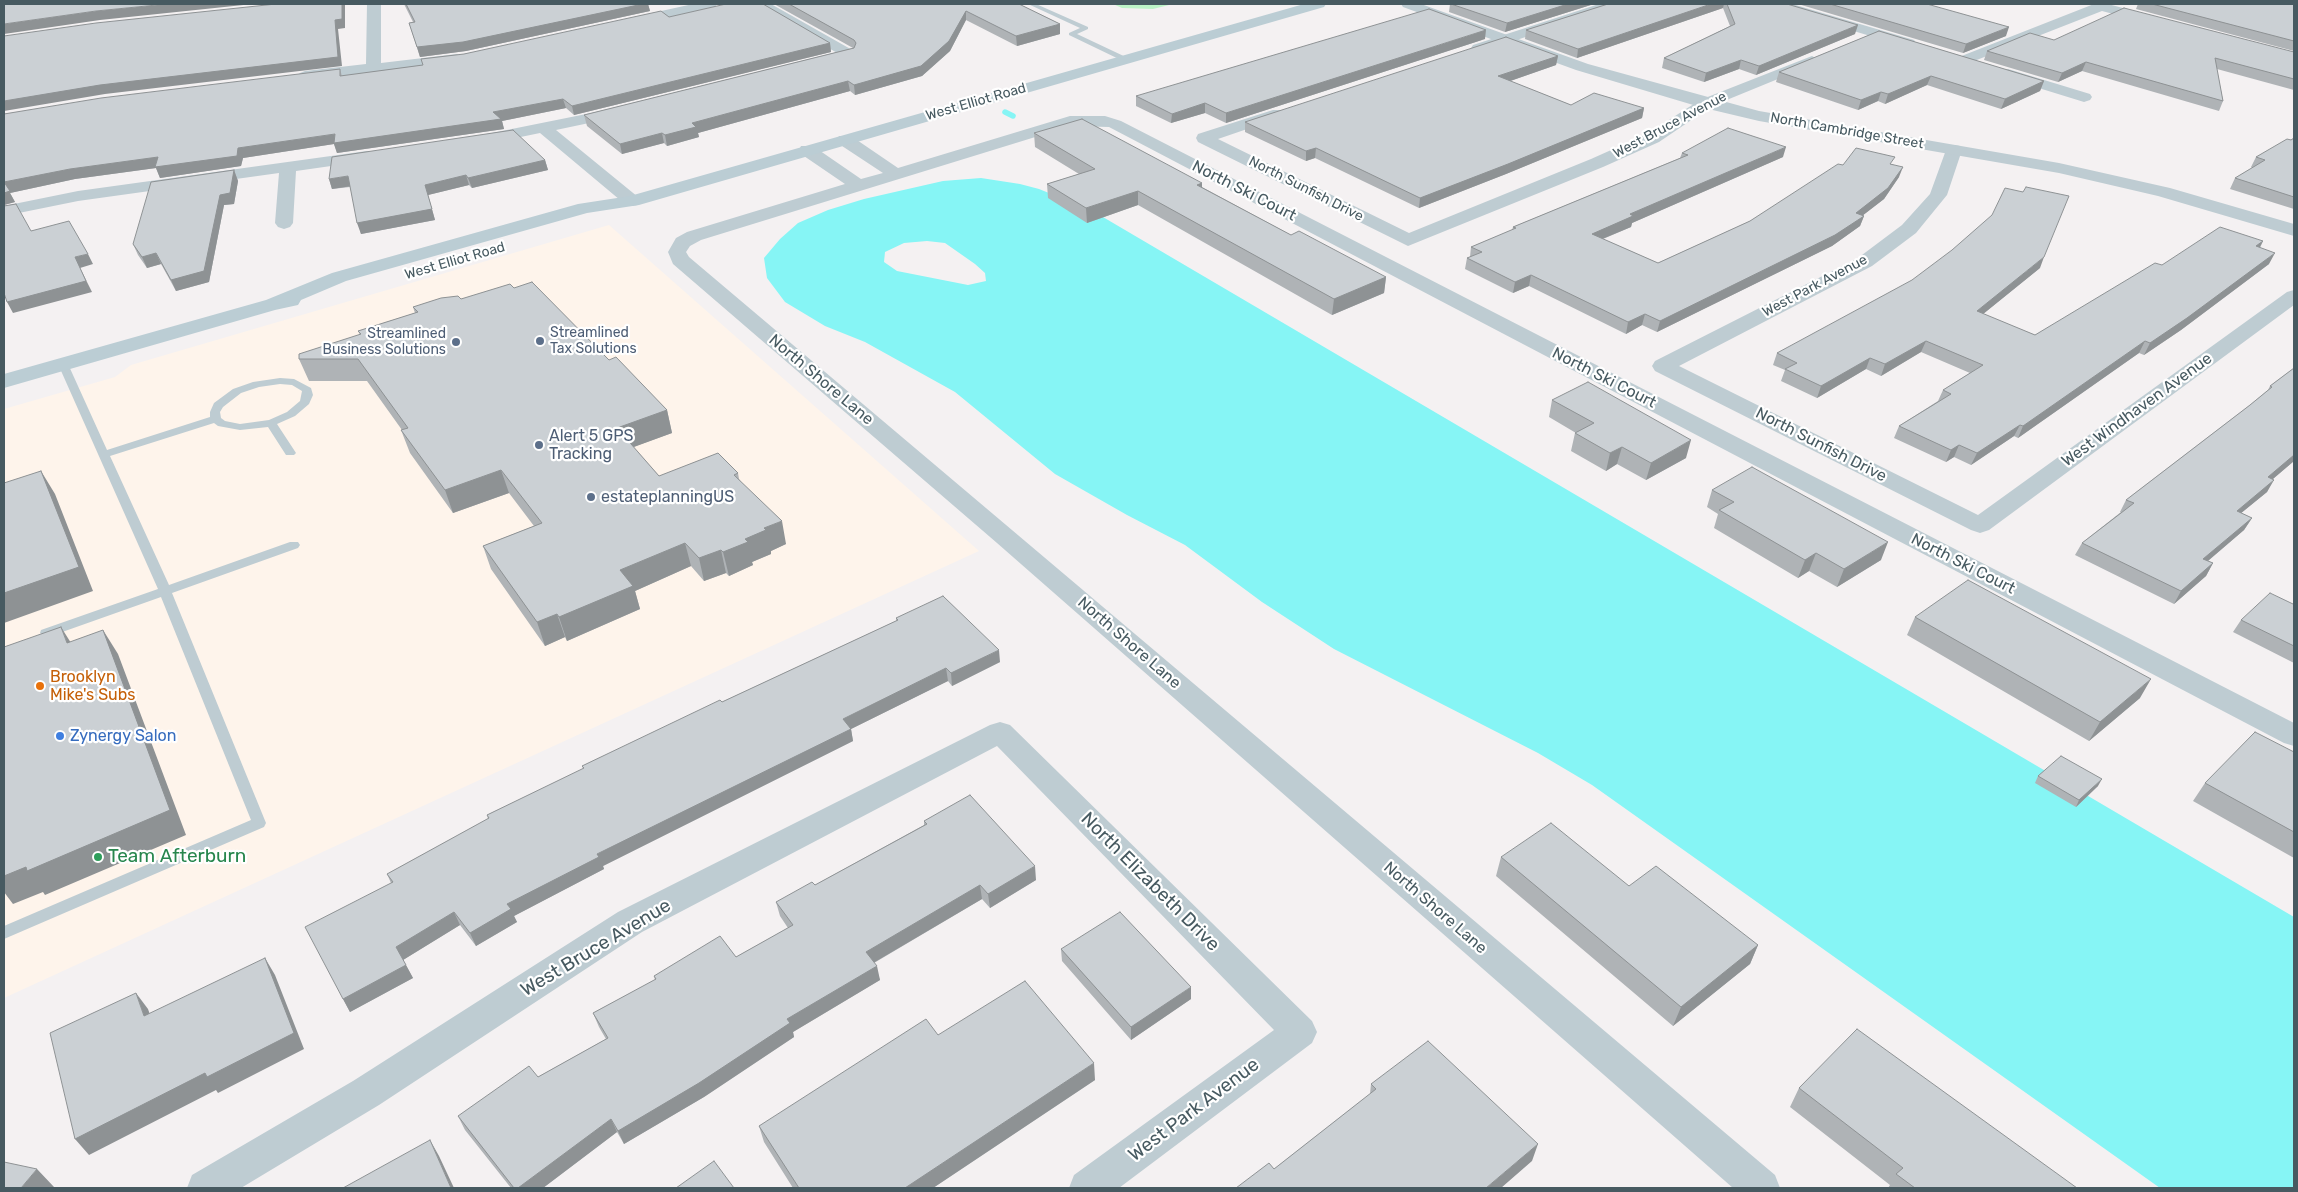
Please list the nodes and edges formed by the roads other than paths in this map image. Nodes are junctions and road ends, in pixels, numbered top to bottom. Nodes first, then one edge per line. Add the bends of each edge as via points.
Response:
1 (374, 4) edge
2 (710, 4) edge
3 (761, 4) edge
4 (1031, 4) edge
5 (1319, 4) edge
6 (1408, 4) edge
7 (1612, 4) edge
8 (1778, 4) edge
9 (2165, 23) edge
10 (611, 26) edge
11 (1876, 34) junction
12 (1505, 39) junction
13 (1850, 44) edge
14 (1920, 47) edge
15 (1465, 52) edge
16 (474, 55) edge
17 (1823, 55) edge
18 (1946, 55) edge
19 (830, 58) edge
20 (1126, 59) junction
21 (1964, 60) junction
22 (373, 68) junction
23 (287, 79) edge
24 (2084, 97) dead end
25 (1706, 103) junction
26 (1297, 107) edge
27 (635, 108) edge
28 (545, 129) junction
29 (845, 140) junction
30 (463, 143) edge
31 (807, 150) junction
32 (1954, 150) junction
33 (385, 153) edge
34 (288, 166) junction
35 (896, 174) junction
36 (858, 185) junction
37 (632, 201) junction
38 (4, 211) edge
39 (284, 223) dead end
40 (2294, 230) edge
41 (1408, 240) joint
42 (2294, 296) edge
43 (63, 364) junction
44 (1662, 366) joint
45 (4, 381) edge
46 (216, 419) junction
47 (271, 422) junction
48 (290, 453) dead end
49 (104, 454) junction
50 (1980, 525) joint
51 (294, 545) dead end
52 (165, 591) junction
53 (31, 639) edge
54 (1000, 732) joint
55 (2294, 736) edge
56 (4, 933) edge
57 (1299, 1032) joint
58 (206, 1188) edge
59 (1088, 1188) edge
60 (1760, 1188) edge

1 - 22 street
2 - 10 street
3 - 19 street via 849,54
4 - 20 lane via 1086,28 1070,34
5 - 20 main road, West Elliot Road
6 - 12 street, North Cambridge Street
7 - 12 street
8 - 11 street
9 - 21 street via 2101,6
11 - 13 street
11 - 14 street
12 - 15 street
12 - 25 street, North Cambridge Street via 1582,67
16 - 22 street
17 - 25 street, West Bruce Avenue
18 - 21 street
20 - 29 main road, West Elliot Road
21 - 24 street
22 - 23 street
25 - 32 street, North Cambridge Street via 1759,116
25 - 41 street, West Bruce Avenue via 1653,138
26 - 41 street, North Sunfish Drive via 1204,138
27 - 28 street
28 - 30 street
28 - 37 street
29 - 31 main road, West Elliot Road
29 - 35 street
31 - 36 street
31 - 37 main road, West Elliot Road
32 - 40 street, North Cambridge Street via 2059,168 2163,192
32 - 44 street, West Park Avenue via 1938,195 1909,229 1865,262
33 - 34 street
34 - 38 street via 78,196
34 - 39 street
35 - 36 street, North Shore Lane
35 - 55 street, North Ski Court via 1070,120 1115,124
36 - 60 street, North Shore Lane via 694,236 683,242 677,252 680,260
37 - 43 main road, West Elliot Road via 598,220 353,290 273,304
42 - 50 street, West Windhaven Avenue
43 - 45 main road, West Elliot Road
43 - 49 lane
44 - 50 street, North Sunfish Drive
46 - 47 lane via 231,426 257,426
46 - 47 lane via 218,405 249,387 280,381 294,382 307,390 305,402 298,409
46 - 49 lane
47 - 48 lane
49 - 52 lane
51 - 52 lane
52 - 53 lane
52 - 56 lane via 259,823
54 - 57 street, North Elizabeth Drive
54 - 58 street, West Bruce Avenue via 630,922 366,1093
57 - 59 street, West Park Avenue

